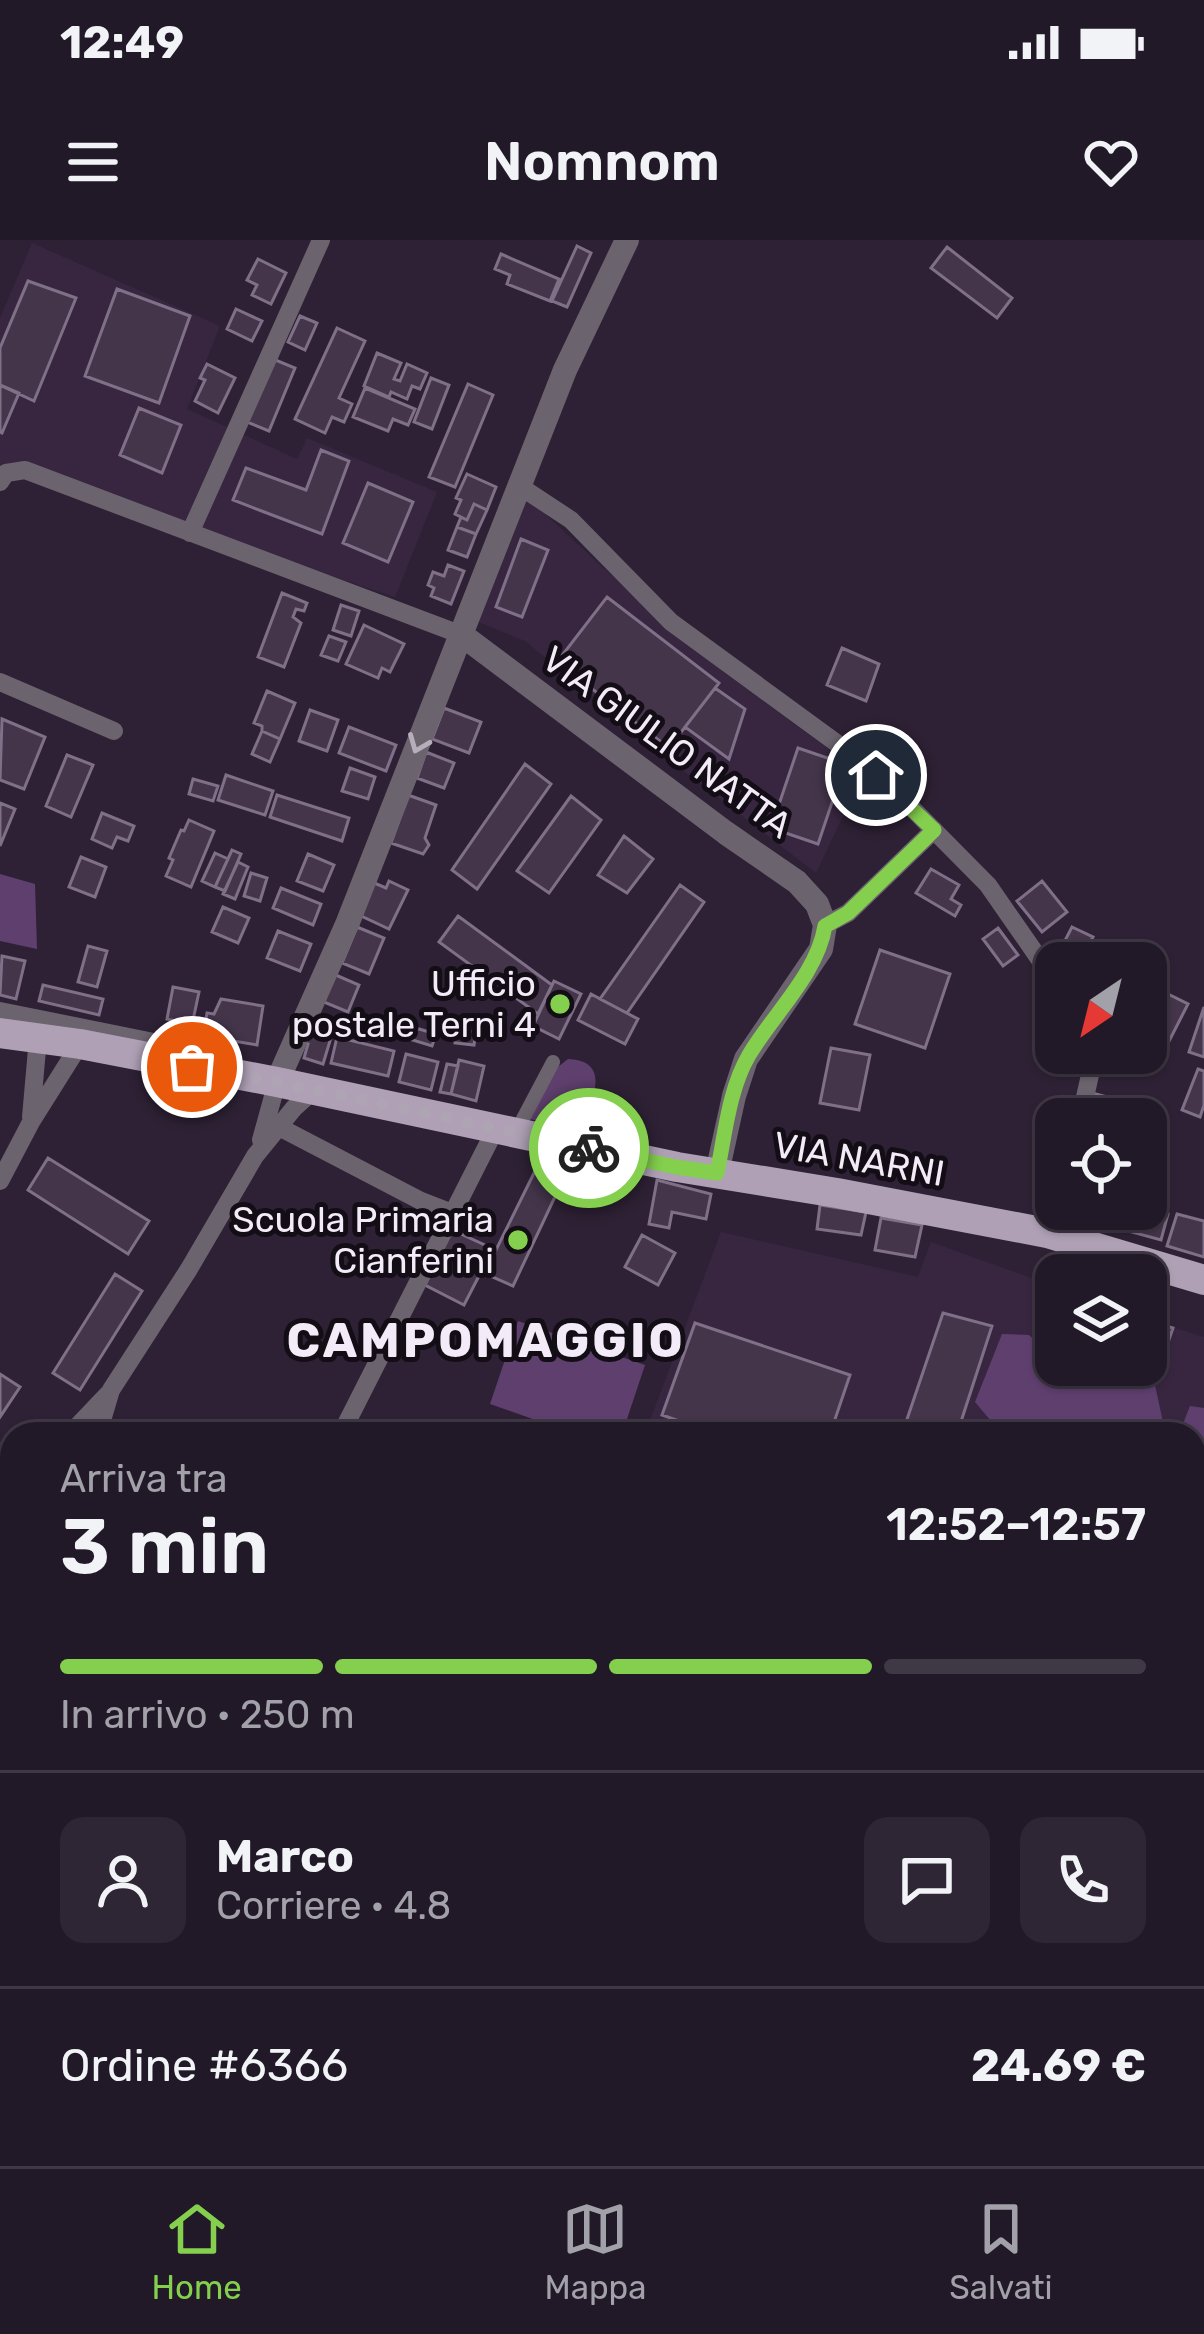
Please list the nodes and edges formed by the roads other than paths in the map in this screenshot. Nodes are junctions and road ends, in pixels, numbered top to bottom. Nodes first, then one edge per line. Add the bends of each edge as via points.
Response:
1 (321, 240) edge
2 (627, 240) edge
3 (0, 482) edge
4 (521, 487) junction
5 (190, 533) junction
6 (462, 635) junction
7 (0, 682) edge
8 (114, 731) dead end
9 (934, 830) junction
10 (825, 926) junction
11 (1035, 953) edge
12 (0, 1011) edge
13 (0, 1033) edge
14 (38, 1038) junction
15 (80, 1044) junction
16 (553, 1062) dead end
17 (214, 1071) junction
18 (277, 1082) junction
19 (314, 1090) junction
20 (31, 1122) junction
21 (279, 1126) junction
22 (506, 1130) junction
23 (255, 1156) junction
24 (717, 1173) junction
25 (0, 1180) edge
26 (452, 1213) junction
27 (1048, 1230) edge
28 (1047, 1233) junction
29 (1204, 1280) edge
30 (112, 1390) junction
31 (81, 1422) edge
32 (102, 1422) edge
33 (347, 1422) edge

1 - 5 street
2 - 4 street
3 - 5 street via 25,470
4 - 6 street
4 - 9 street via 571,520 671,622 857,758
5 - 6 street
6 - 10 street, VIA GIULIO NATTA via 797,882
6 -> 18 street
7 - 8 street
9 - 10 street
9 - 11 street via 988,885
10 - 24 street via 821,949 746,1059
12 - 17 street, VIA NARNI via 203,1052
13 - 14 main road, VIA NARNI
14 - 15 main road, VIA NARNI
14 - 20 street
15 - 17 main road, VIA NARNI
15 - 20 street
16 - 22 street
17 - 18 main road, VIA NARNI
18 - 19 main road, VIA NARNI
18 - 23 street
19 - 21 street
19 - 22 main road, VIA NARNI
20 - 25 street
21 - 23 street
21 - 26 street
22 - 24 main road, VIA NARNI
22 - 26 street
23 - 30 street
24 - 28 main road, VIA NARNI
26 - 33 street
27 - 28 street
28 - 29 main road, VIA NARNI
30 - 31 street
30 - 32 street

